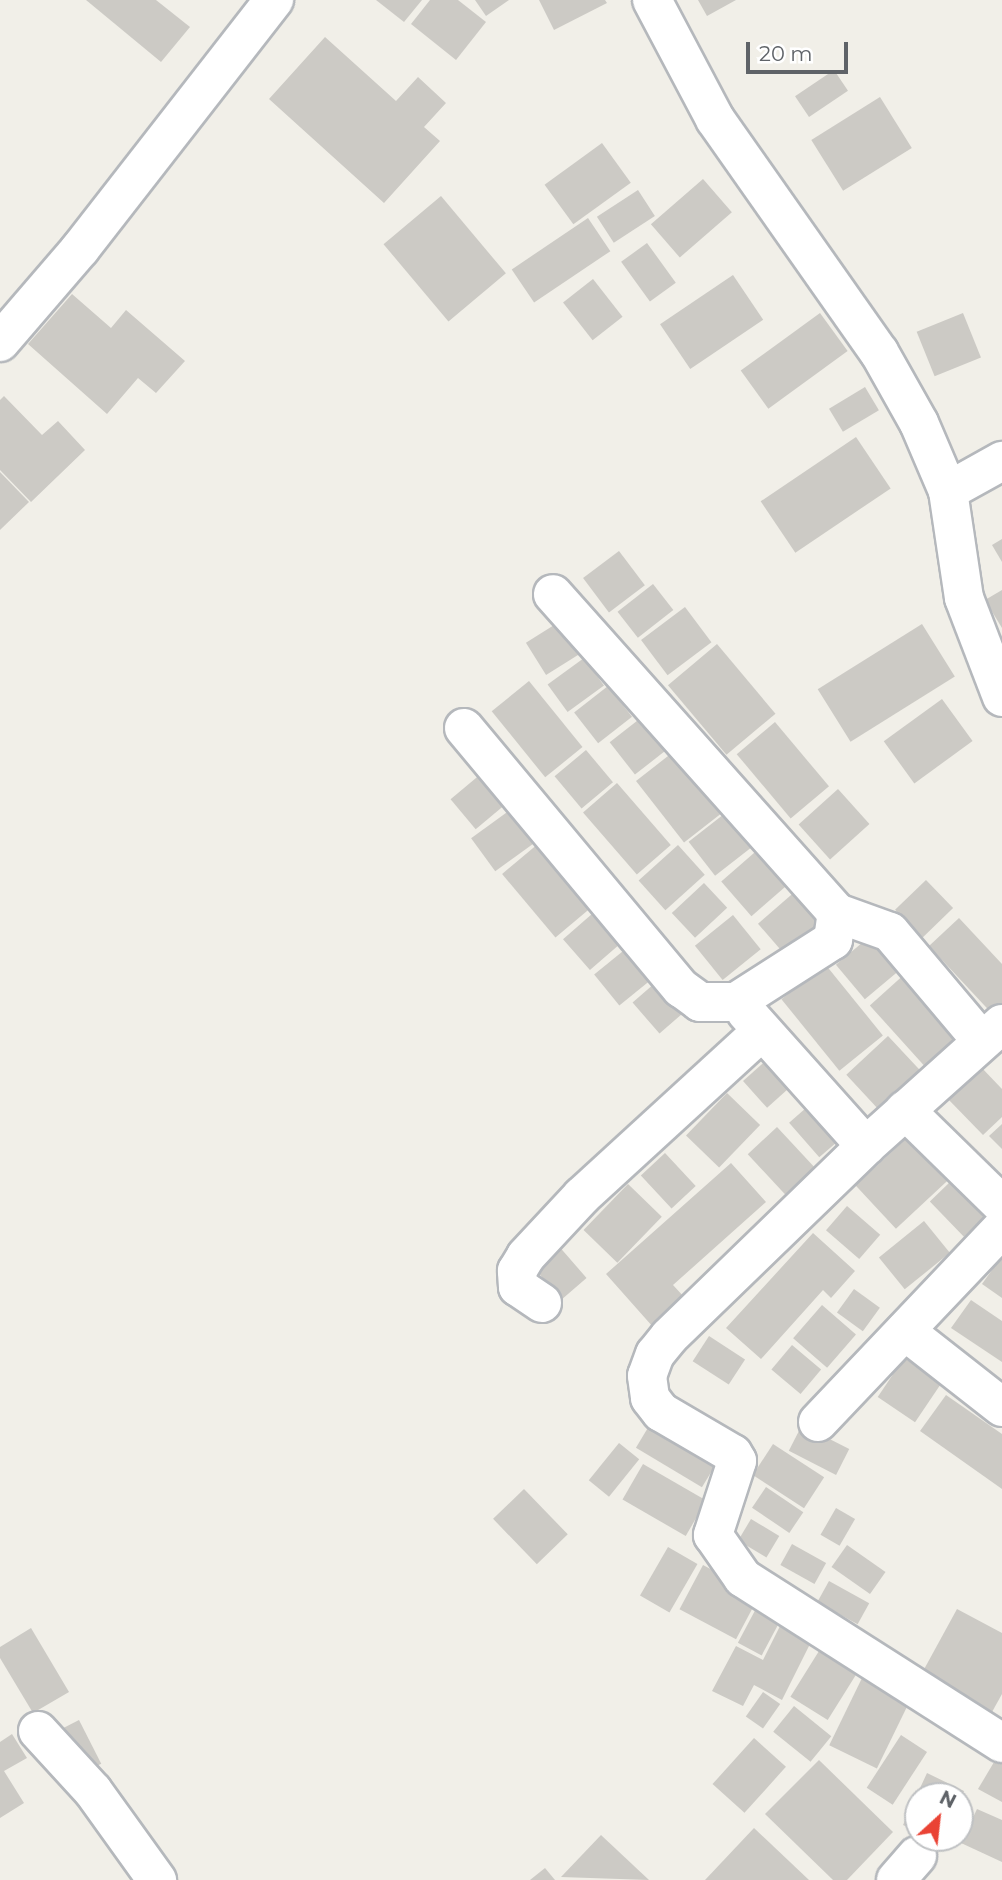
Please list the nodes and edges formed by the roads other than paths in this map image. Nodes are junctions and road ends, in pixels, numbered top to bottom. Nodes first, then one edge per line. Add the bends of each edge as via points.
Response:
1 (275, 0) edge
2 (652, 0) edge
3 (0, 342) edge
4 (1002, 461) edge
5 (948, 491) junction
6 (553, 594) dead end
7 (1002, 697) edge
8 (464, 728) dead end
9 (837, 913) junction
10 (736, 1002) junction
11 (762, 1031) junction
12 (992, 1032) edge
13 (905, 1110) junction
14 (866, 1146) junction
15 (1002, 1205) edge
16 (1002, 1228) edge
17 (542, 1303) dead end
18 (905, 1331) junction
19 (1002, 1407) edge
20 (818, 1422) dead end
21 (38, 1731) dead end
22 (1002, 1743) edge
23 (157, 1880) edge

1 - 3 street via 80,249
2 - 5 street via 715,119 879,352 919,423
4 - 5 street
5 - 7 street via 964,598
6 - 9 street
8 - 10 street via 681,988 700,1002
9 - 10 street via 833,940
9 - 12 street via 890,932
10 - 11 street
11 - 14 street
11 - 17 street via 582,1196 526,1256 517,1271 518,1287
12 - 13 street
13 - 14 street
13 - 15 street
14 - 22 street via 669,1337 655,1354 648,1389 661,1412 733,1454 737,1461 713,1535 743,1578
16 - 18 street
18 - 19 street
18 - 20 street
21 - 23 street via 101,1800

